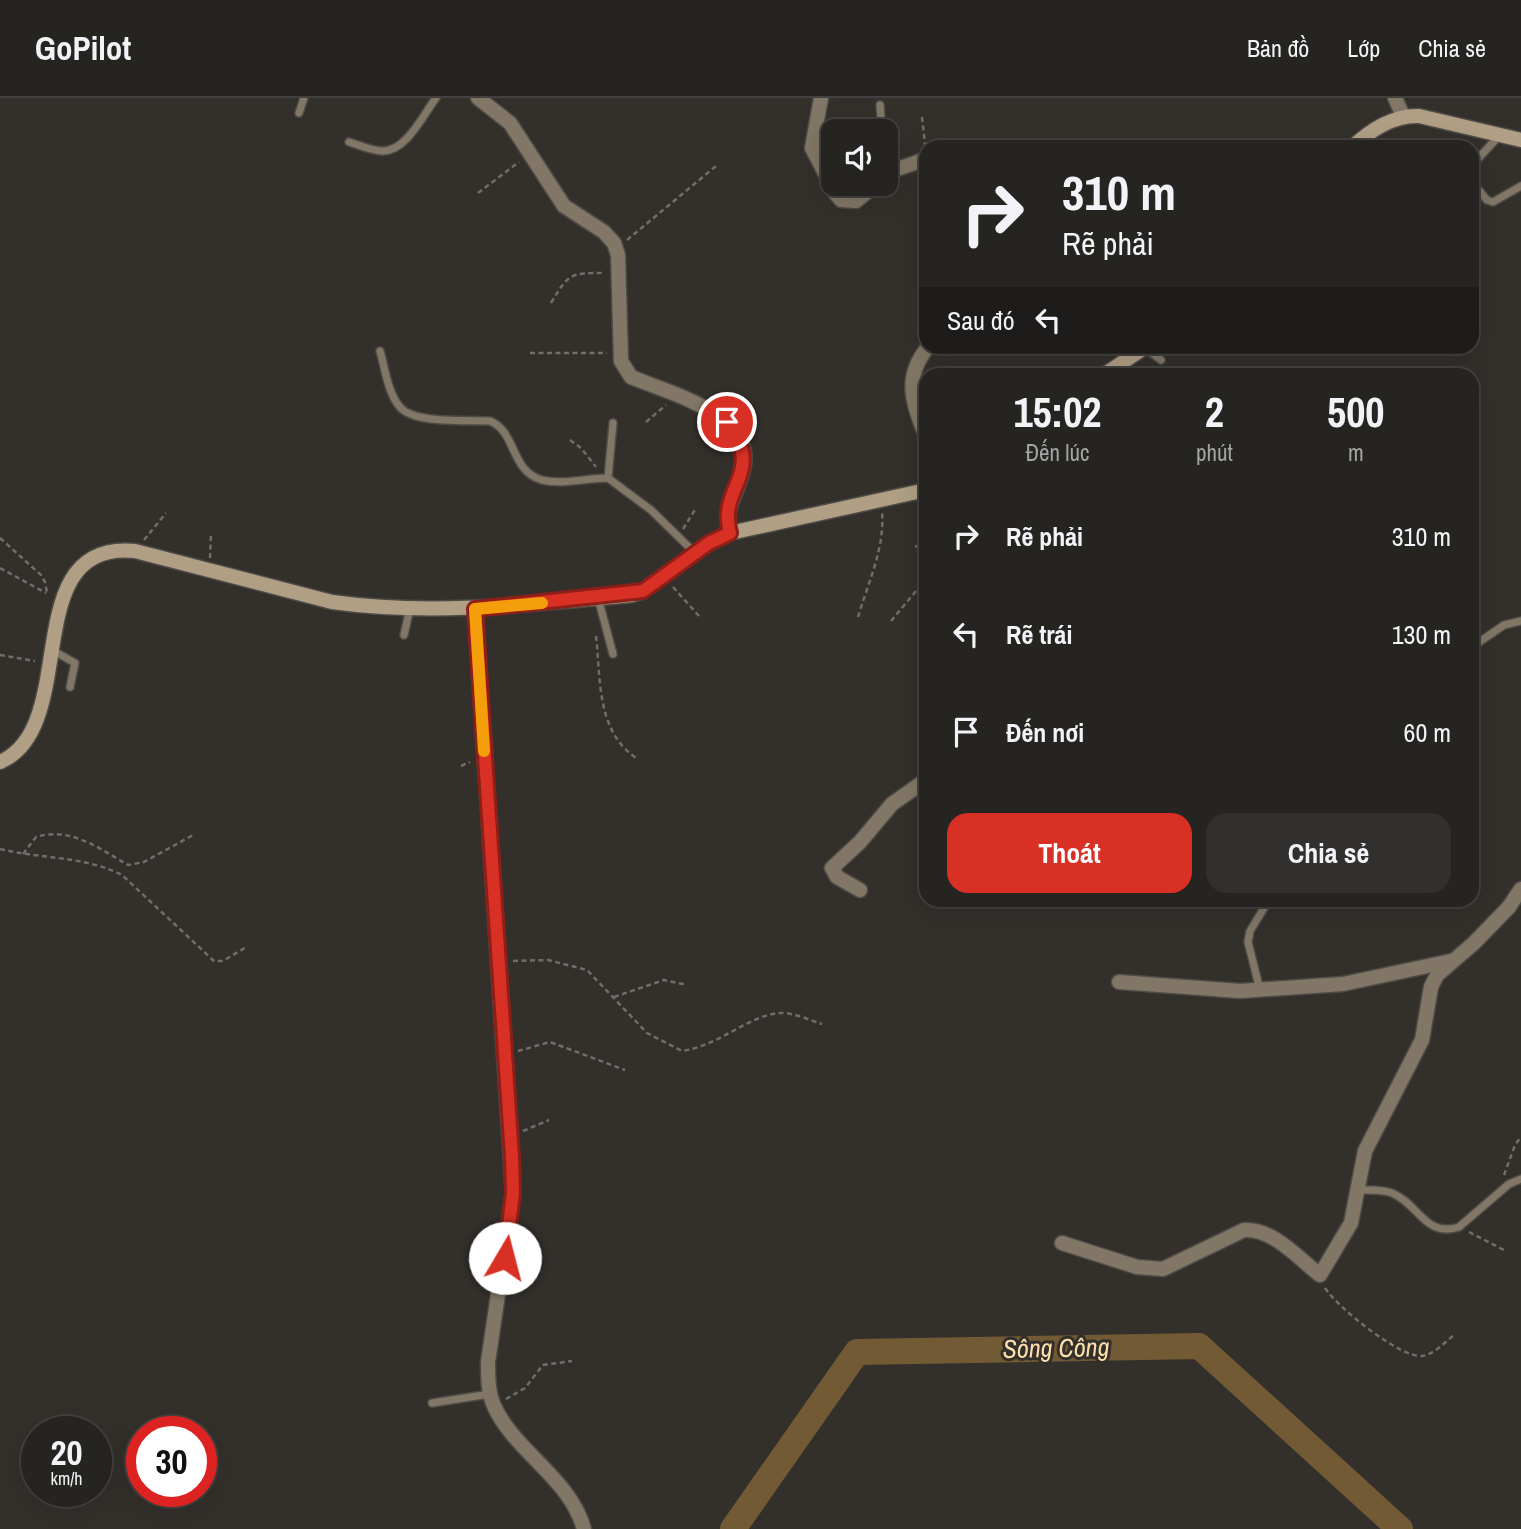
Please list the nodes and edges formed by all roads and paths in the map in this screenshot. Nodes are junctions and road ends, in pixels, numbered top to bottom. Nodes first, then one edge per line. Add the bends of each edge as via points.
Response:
1 (304, 98) edge
2 (436, 98) edge
3 (478, 98) edge
4 (821, 98) edge
5 (1395, 98) edge
6 (880, 106) dead end
7 (299, 113) dead end
8 (1403, 116) junction
9 (922, 117) dead end
10 (881, 119) edge
11 (1499, 136) junction
12 (924, 140) edge
13 (1362, 140) edge
14 (1521, 141) edge
15 (349, 142) dead end
16 (530, 154) junction
17 (1479, 157) edge
18 (919, 161) edge
19 (821, 165) edge
20 (716, 166) dead end
21 (898, 169) edge
22 (1521, 186) edge
23 (1479, 190) edge
24 (478, 193) dead end
25 (838, 196) edge
26 (862, 196) edge
27 (616, 249) junction
28 (618, 273) junction
29 (551, 303) dead end
30 (380, 351) dead end
31 (621, 353) junction
32 (530, 354) dead end
33 (922, 354) edge
34 (1135, 354) edge
35 (1154, 354) edge
36 (1161, 360) dead end
37 (1114, 368) edge
38 (676, 396) junction
39 (919, 420) edge
40 (646, 422) dead end
41 (613, 423) dead end
42 (570, 440) dead end
43 (605, 478) junction
44 (919, 495) edge
45 (881, 502) junction
46 (696, 508) dead end
47 (166, 513) dead end
48 (211, 533) dead end
49 (730, 533) junction
50 (679, 535) junction
51 (0, 538) edge
52 (919, 545) edge
53 (915, 547) dead end
54 (135, 551) junction
55 (695, 553) junction
56 (0, 568) edge
57 (209, 570) junction
58 (664, 576) junction
59 (919, 587) edge
60 (47, 593) junction
61 (598, 598) junction
62 (61, 601) junction
63 (410, 607) junction
64 (475, 609) junction
65 (699, 616) dead end
66 (858, 617) dead end
67 (891, 621) dead end
68 (1521, 621) edge
69 (596, 631) dead end
70 (404, 635) dead end
71 (1479, 642) edge
72 (613, 654) dead end
73 (0, 655) edge
74 (50, 657) junction
75 (70, 687) dead end
76 (636, 758) dead end
77 (0, 762) edge
78 (919, 785) edge
79 (195, 834) dead end
80 (0, 849) edge
81 (23, 854) junction
82 (1521, 889) edge
83 (860, 890) dead end
84 (1265, 907) edge
85 (248, 946) dead end
86 (1452, 961) junction
87 (499, 962) junction
88 (1119, 982) dead end
89 (687, 985) dead end
90 (1260, 990) junction
91 (614, 997) junction
92 (822, 1024) dead end
93 (505, 1056) junction
94 (625, 1070) dead end
95 (549, 1120) dead end
96 (511, 1136) junction
97 (1521, 1137) edge
98 (1521, 1180) edge
99 (1357, 1190) junction
100 (1499, 1192) junction
101 (1459, 1227) junction
102 (1062, 1243) dead end
103 (1506, 1251) dead end
104 (1320, 1275) junction
105 (1454, 1335) dead end
106 (572, 1361) dead end
107 (492, 1400) junction
108 (432, 1403) dead end
109 (584, 1529) edge

1 - 7 lane
2 - 15 lane via 393,149 381,151
3 - 16 street via 510,123
4 - 19 street via 812,148
5 - 8 street
6 - 10 lane
8 - 11 main road
8 - 13 main road
9 - 12 path
11 - 14 main road
11 - 17 lane
16 - 24 path
16 - 27 street via 564,206 604,232
18 - 21 street
20 - 27 path
22 - 23 lane via 1493,202
25 - 26 street via 856,201
27 - 28 street
28 - 29 path via 576,273 565,280
28 - 31 street
30 - 43 lane via 399,407 407,413 498,424 520,466 542,480
31 - 32 path
31 - 38 street via 631,377
33 - 39 street via 913,371 912,389
34 - 37 main road
35 - 36 lane
38 - 40 path
38 - 49 street via 714,412 741,443 744,469 727,511
41 - 43 lane
42 - 43 path
43 - 50 lane via 629,492
44 - 45 main road
45 - 49 main road
45 - 66 path via 884,531
46 - 50 path
47 - 54 path
48 - 57 path
49 - 55 main road
50 - 55 lane
51 - 60 path via 41,576
52 - 53 path
54 - 57 main road
54 - 62 main road via 107,552 88,561 72,577
55 - 58 main road
56 - 60 path
57 - 63 main road via 332,602
58 - 61 main road via 643,591
58 - 65 path
59 - 67 path
60 - 62 path
61 - 64 main road
61 - 72 lane
62 - 74 main road
63 - 64 main road
63 - 70 lane
64 - 87 street
68 - 71 lane via 1504,625
69 - 76 path via 599,681 610,729 616,742
73 - 74 path
74 - 75 lane via 75,663
74 - 77 main road via 36,727 24,746
78 - 83 street via 892,804 832,868 837,877
79 - 81 path via 144,862 128,865 82,839 54,834 36,838
80 - 81 path
81 - 85 path via 85,861 122,875 214,961 223,961
82 - 86 street via 1509,907
84 - 90 lane via 1248,942
86 - 90 street via 1343,984
86 - 99 street via 1431,987 1422,1041 1365,1151
87 - 91 path via 570,964 587,970
87 - 93 street
88 - 90 street
89 - 91 path via 664,980
91 - 92 path via 647,1033 682,1051 717,1042 781,1013
93 - 94 path via 550,1042
93 - 96 street
95 - 96 path
96 - 107 street via 513,1193 488,1362
97 - 100 path
98 - 100 lane
99 - 101 lane via 1392,1193 1440,1230
99 - 104 street via 1346,1234
100 - 101 lane
101 - 103 path
102 - 104 street via 1120,1262 1163,1269 1244,1230 1256,1229
104 - 105 path via 1347,1314 1412,1354 1434,1352
106 - 107 path via 543,1365 525,1388
107 - 108 lane
107 - 109 street via 570,1499

